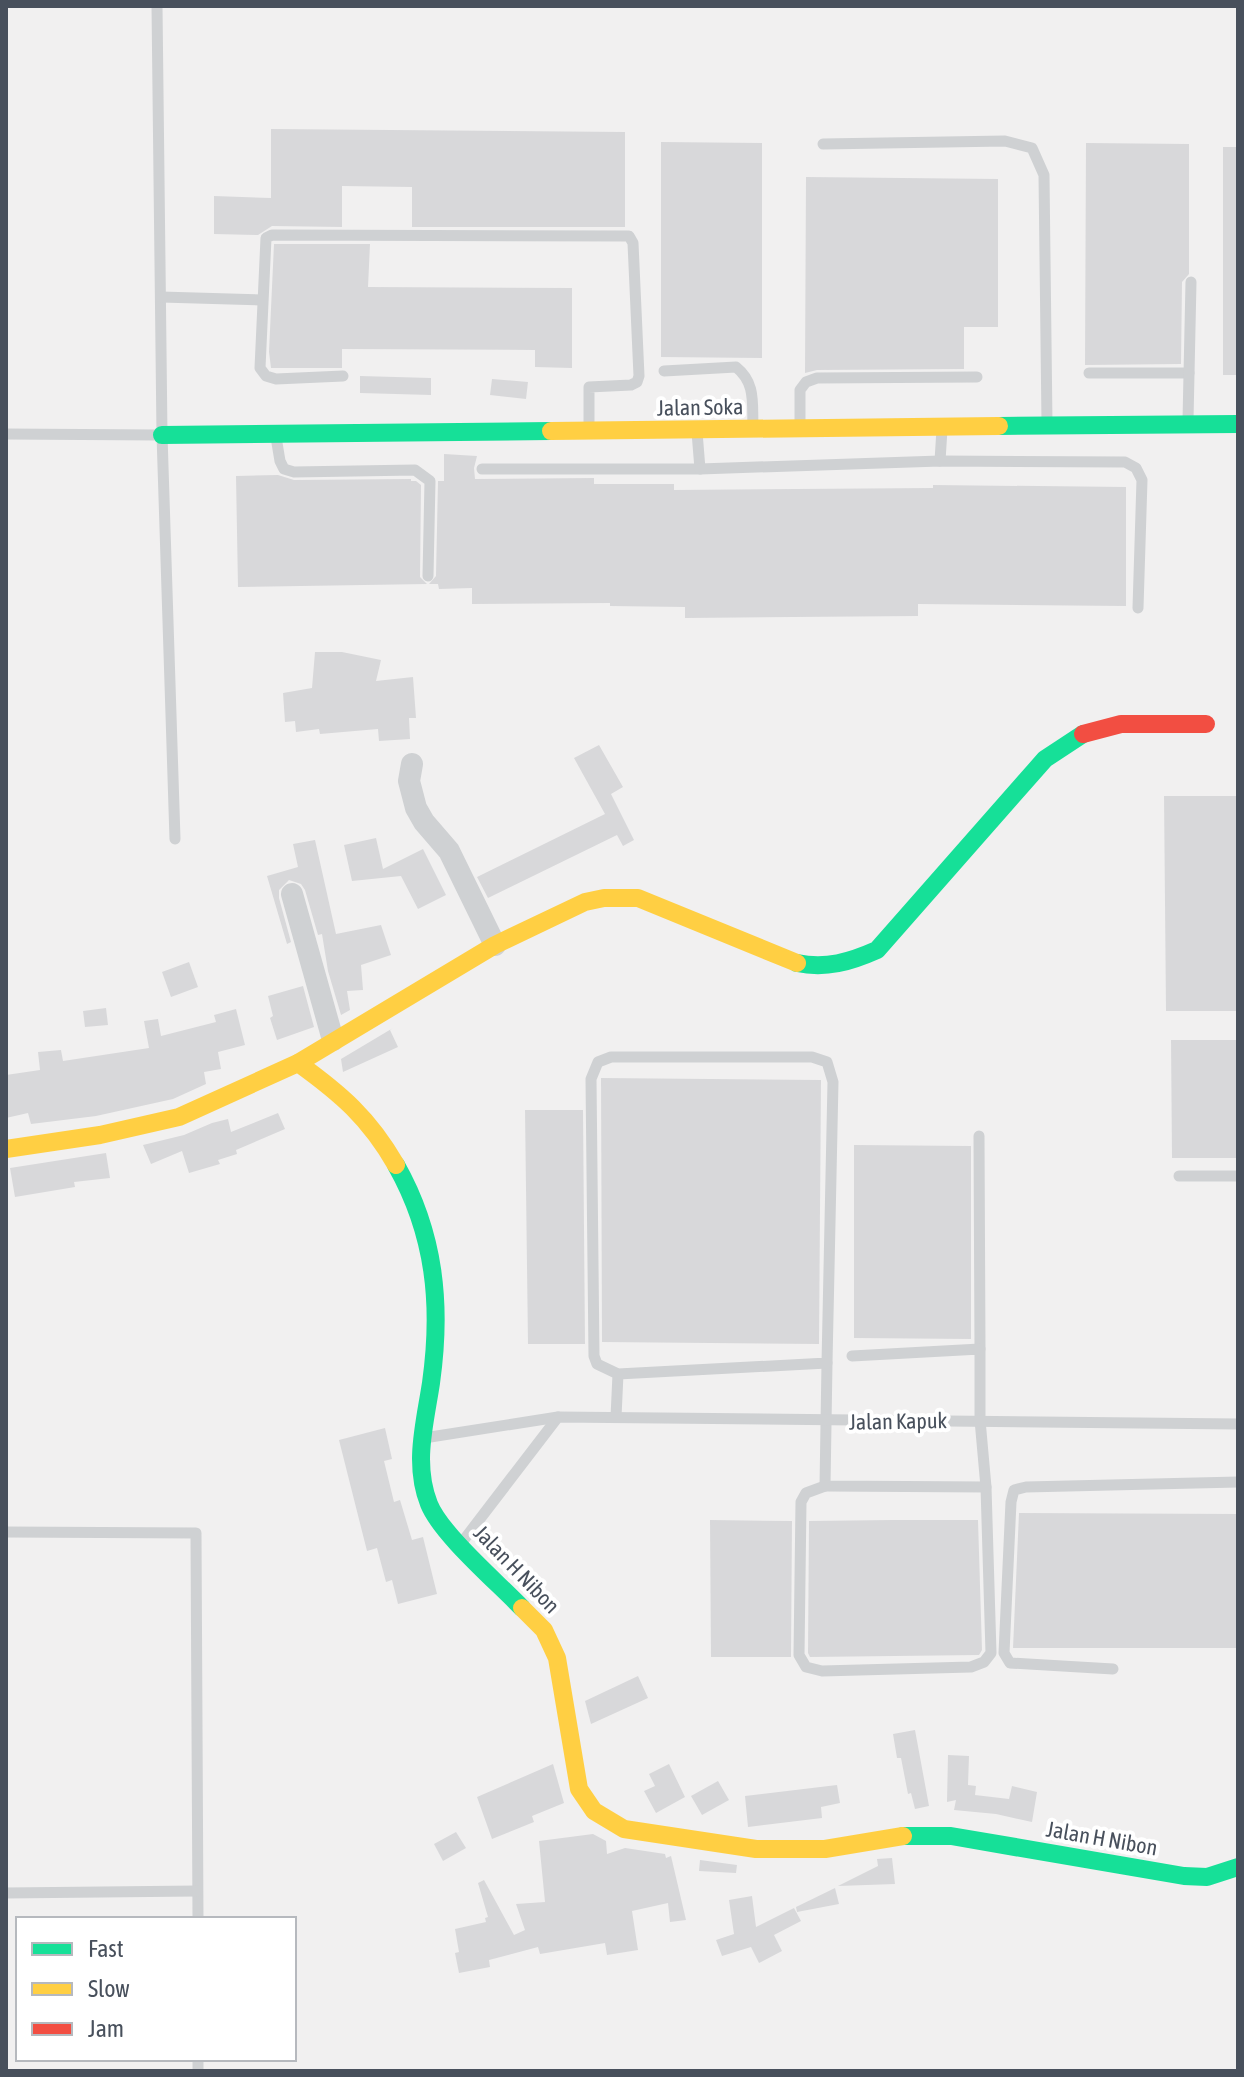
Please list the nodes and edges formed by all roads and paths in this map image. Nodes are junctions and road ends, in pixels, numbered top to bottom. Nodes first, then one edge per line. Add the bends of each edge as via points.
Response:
1 (157, 6) edge
2 (823, 144) dead end
3 (1191, 282) dead end
4 (161, 297) junction
5 (262, 300) junction
6 (664, 371) dead end
7 (1089, 373) dead end
8 (1189, 373) junction
9 (343, 376) dead end
10 (977, 377) dead end
11 (1238, 424) edge
12 (1187, 425) junction
13 (1047, 427) junction
14 (942, 428) junction
15 (753, 430) junction
16 (800, 430) junction
17 (697, 431) junction
18 (589, 432) junction
19 (276, 433) junction
20 (6, 434) edge
21 (162, 435) junction
22 (940, 461) junction
23 (482, 469) dead end
24 (700, 469) junction
25 (428, 576) dead end
26 (1138, 608) dead end
27 (1206, 724) dead end
28 (412, 764) dead end
29 (175, 839) dead end
30 (292, 894) dead end
31 (495, 945) junction
32 (333, 1040) junction
33 (298, 1063) junction
34 (979, 1136) dead end
35 (6, 1149) edge
36 (1179, 1176) dead end
37 (1238, 1176) edge
38 (980, 1349) junction
39 (852, 1356) dead end
40 (827, 1363) junction
41 (618, 1374) junction
42 (558, 1417) junction
43 (616, 1417) junction
44 (980, 1420) junction
45 (826, 1422) junction
46 (1238, 1424) edge
47 (422, 1438) junction
48 (1238, 1482) edge
49 (825, 1486) junction
50 (986, 1487) junction
51 (6, 1532) edge
52 (460, 1544) junction
53 (1113, 1669) dead end
54 (1238, 1867) edge
55 (197, 1891) junction
56 (6, 1893) edge
57 (198, 1917) edge

1 - 4 lane
2 - 13 lane via 1005,141 1032,148 1044,175
3 - 8 lane
4 - 5 lane
4 - 21 lane
5 - 9 lane via 260,368 266,376
5 - 18 lane via 264,244 272,235 629,236 639,376 631,385 589,387
6 - 15 lane via 736,367 751,385
7 - 8 lane
8 - 12 lane
10 - 16 lane via 817,378 800,390
11 - 12 street, Jalan Soka
12 - 13 street, Jalan Soka
13 - 14 street, Jalan Soka
14 - 16 street, Jalan Soka
14 - 22 lane
15 - 16 street, Jalan Soka
15 - 17 street, Jalan Soka
17 - 18 street, Jalan Soka
17 - 24 lane
18 - 19 street, Jalan Soka
19 - 21 street, Jalan Soka
19 - 25 lane via 280,461 294,472 423,474 430,481
20 - 21 lane
21 - 29 lane
22 - 24 lane
22 - 26 lane via 1125,462 1136,468 1142,480
23 - 24 lane
27 - 31 street via 1113,723 1061,745 877,950 857,960 818,968 798,963 629,897 585,902
28 - 31 street via 409,781 416,808 449,851
30 - 32 street
31 - 32 street
32 - 33 street
33 - 35 street via 167,1121
33 - 47 street, Jalan H Nibon via 370,1123 407,1180 424,1219 434,1261 437,1315
34 - 38 lane
36 - 37 lane
38 - 39 lane
38 - 44 lane
40 - 41 lane
40 - 41 lane via 833,1082 827,1062 812,1057 611,1057 598,1062 591,1079 594,1356 597,1364
40 - 45 lane
41 - 43 lane
42 - 43 lane, Jalan Kapuk
42 - 47 lane, Jalan Kapuk
42 - 52 lane
43 - 45 lane, Jalan Kapuk
44 - 45 lane, Jalan Kapuk
44 - 46 lane, Jalan Kapuk
44 - 50 lane
45 - 49 lane
47 - 52 street, Jalan H Nibon via 423,1492 434,1516
48 - 53 lane via 1014,1490 1004,1653 1010,1663
49 - 50 lane
49 - 50 lane via 806,1493 801,1502 799,1655 806,1667 822,1671 971,1667 984,1662 991,1653
51 - 55 lane via 196,1533
52 - 54 street, Jalan H Nibon via 552,1643 579,1791 601,1817 624,1829 756,1849 825,1849 897,1836 951,1836 1184,1876 1207,1877
55 - 56 lane
55 - 57 lane

